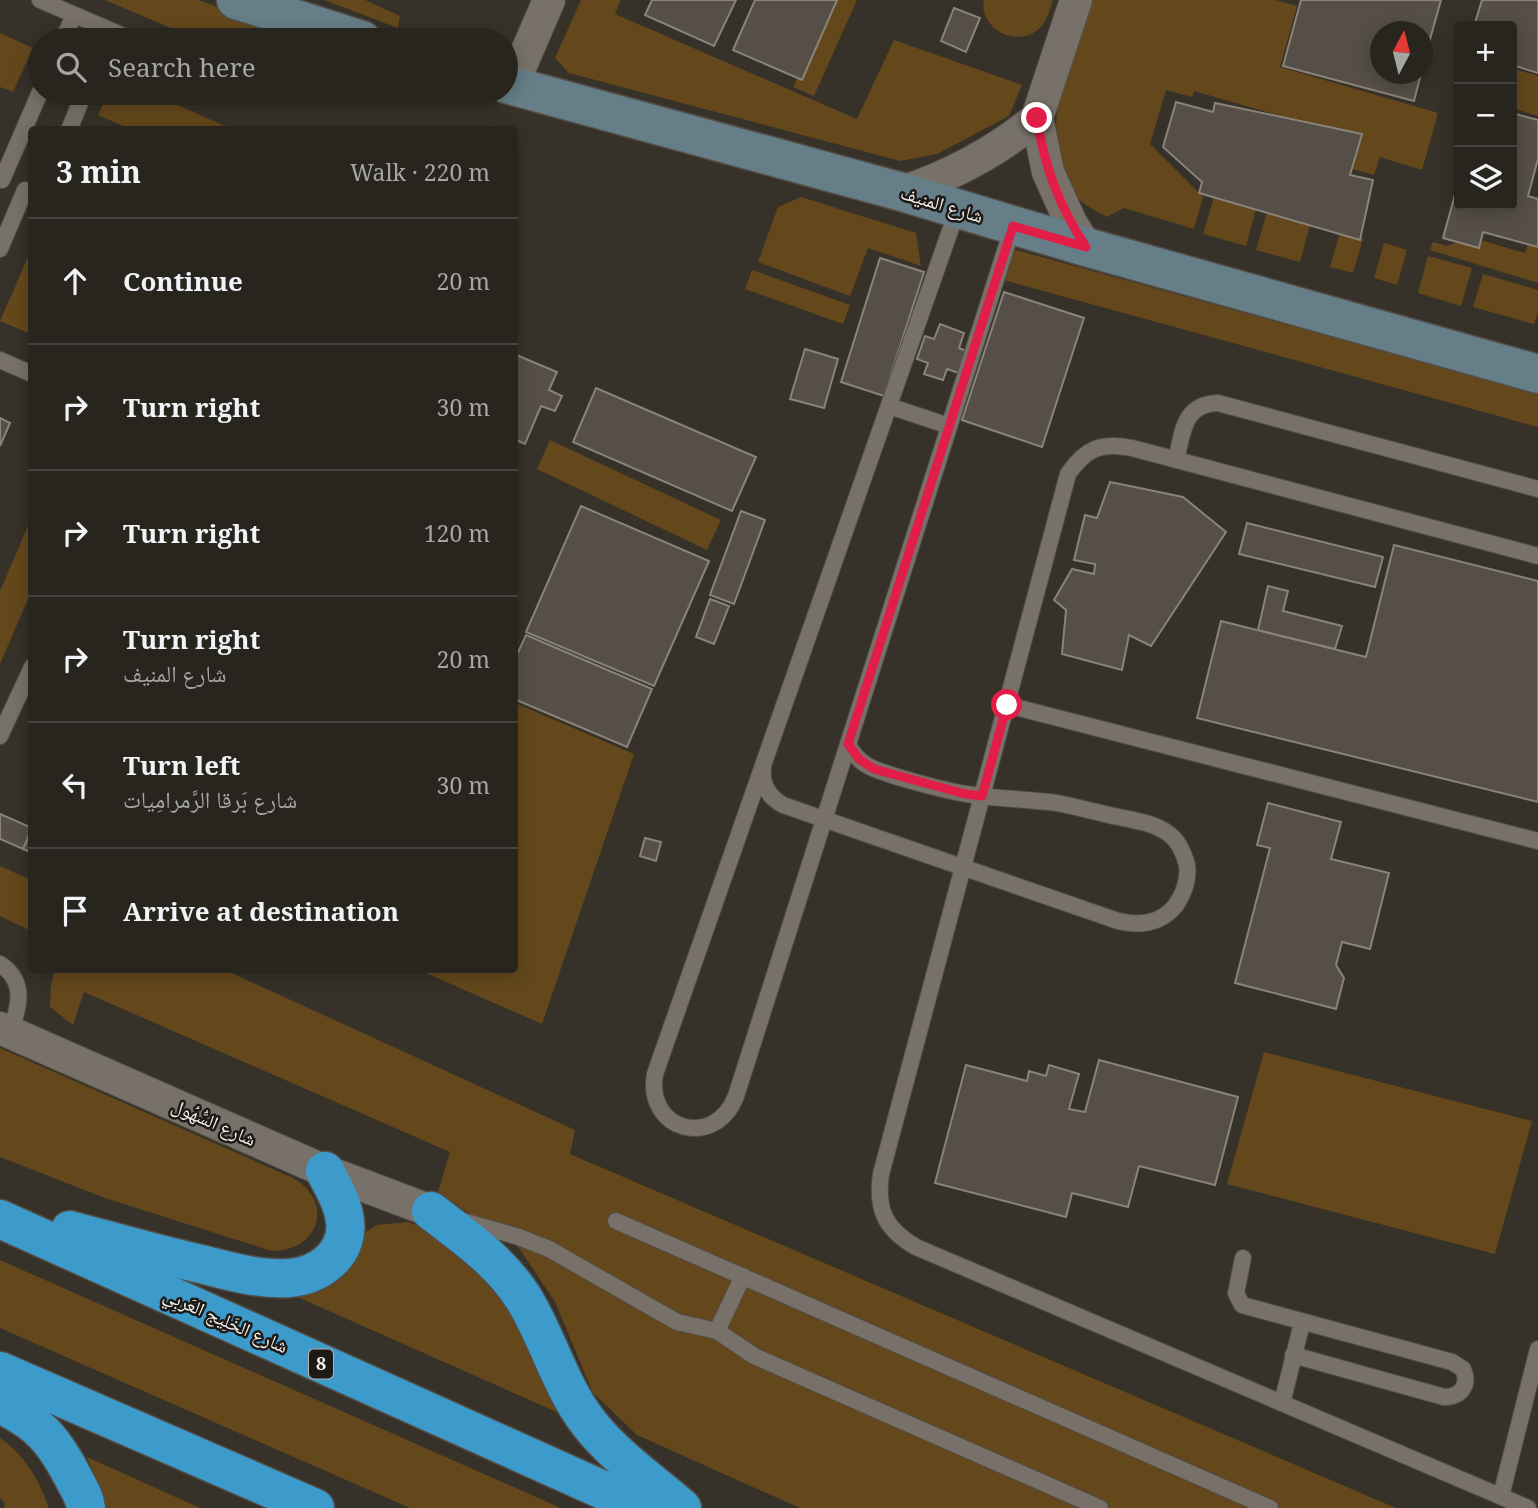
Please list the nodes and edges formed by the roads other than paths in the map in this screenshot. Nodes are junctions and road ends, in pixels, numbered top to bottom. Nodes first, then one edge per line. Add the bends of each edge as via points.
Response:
1 (40, 0) edge
2 (236, 0) edge
3 (549, 0) edge
4 (1076, 0) edge
5 (74, 15) junction
6 (68, 28) edge
7 (96, 28) edge
8 (324, 28) edge
9 (518, 66) edge
10 (518, 87) edge
11 (34, 105) edge
12 (79, 105) edge
13 (1037, 118) junction
14 (71, 126) edge
15 (1, 180) edge
16 (28, 191) edge
17 (902, 192) junction
18 (958, 208) junction
19 (1013, 226) junction
20 (1086, 247) junction
21 (0, 249) edge
22 (0, 360) edge
23 (28, 372) edge
24 (1538, 374) edge
25 (889, 406) junction
26 (949, 426) junction
27 (1176, 460) junction
28 (1538, 489) edge
29 (1538, 556) edge
30 (28, 676) edge
31 (1007, 705) junction
32 (0, 736) edge
33 (848, 744) junction
34 (764, 762) junction
35 (982, 796) junction
36 (824, 820) junction
37 (1538, 841) edge
38 (963, 867) junction
39 (0, 964) edge
40 (5, 1030) edge
41 (325, 1171) junction
42 (431, 1211) junction
43 (0, 1212) edge
44 (0, 1219) edge
45 (616, 1221) dead end
46 (1243, 1258) dead end
47 (743, 1276) junction
48 (1302, 1323) junction
49 (718, 1331) junction
50 (1538, 1349) edge
51 (1293, 1355) junction
52 (0, 1371) edge
53 (1282, 1403) junction
54 (0, 1404) edge
55 (1500, 1496) junction
56 (86, 1508) edge
57 (315, 1508) edge
58 (643, 1508) edge
59 (682, 1508) edge
60 (1100, 1508) edge
61 (1270, 1508) edge
62 (1528, 1508) edge

1 - 5 lane
2 - 8 street
3 - 9 street
4 - 13 street
5 - 6 lane
5 - 7 lane
10 - 17 street, شارع المنيف
11 - 15 lane
12 - 14 lane
13 - 17 street via 970,165
13 - 20 street via 1058,199
15 - 16 lane
16 - 21 lane
17 - 18 street, شارع المنيف
18 - 19 street, شارع المنيف
18 - 25 lane
19 - 20 street, شارع المنيف
19 - 26 lane
20 - 24 street, شارع المنيف
22 - 23 lane
25 - 26 lane
25 - 34 lane
26 - 33 lane
27 - 28 lane via 1191,413 1207,403 1218,403
27 - 29 lane
27 - 31 lane via 1113,444 1095,448 1068,474
30 - 32 lane
31 - 35 lane
31 - 37 lane
33 - 35 lane via 874,769
33 - 36 lane
34 - 36 lane via 764,785 776,801
34 - 36 lane via 655,1074 654,1098 659,1109 678,1125 702,1128 732,1108
35 - 38 lane
35 - 38 lane via 1059,804 1152,825 1171,834 1179,845 1188,871 1186,885 1167,914 1132,924
36 - 38 lane
38 - 53 lane via 881,1174 881,1209 889,1225 916,1247
39 - 40 lane via 16,980 20,993 19,1007
40 - 41 street, شارع السُّهُول
41 - 42 street, شارع السُّهُول
41 - 43 highway via 344,1214 343,1243 323,1268 305,1276 248,1276
42 - 49 lane via 536,1243 677,1322
42 - 59 highway via 500,1268 523,1297 573,1401 590,1424
44 - 58 highway, شارع الخَلِيج العَربِي / 8
45 - 47 lane
46 - 48 lane via 1236,1293 1242,1305
47 - 49 lane
47 - 61 lane
48 - 51 lane
48 - 51 lane via 1452,1362 1463,1369 1466,1381 1458,1395 1444,1397
49 - 60 lane via 754,1356
50 - 55 lane
51 - 53 lane
52 - 57 highway
53 - 55 lane
54 - 56 highway via 24,1415 44,1432 64,1460
55 - 62 lane

